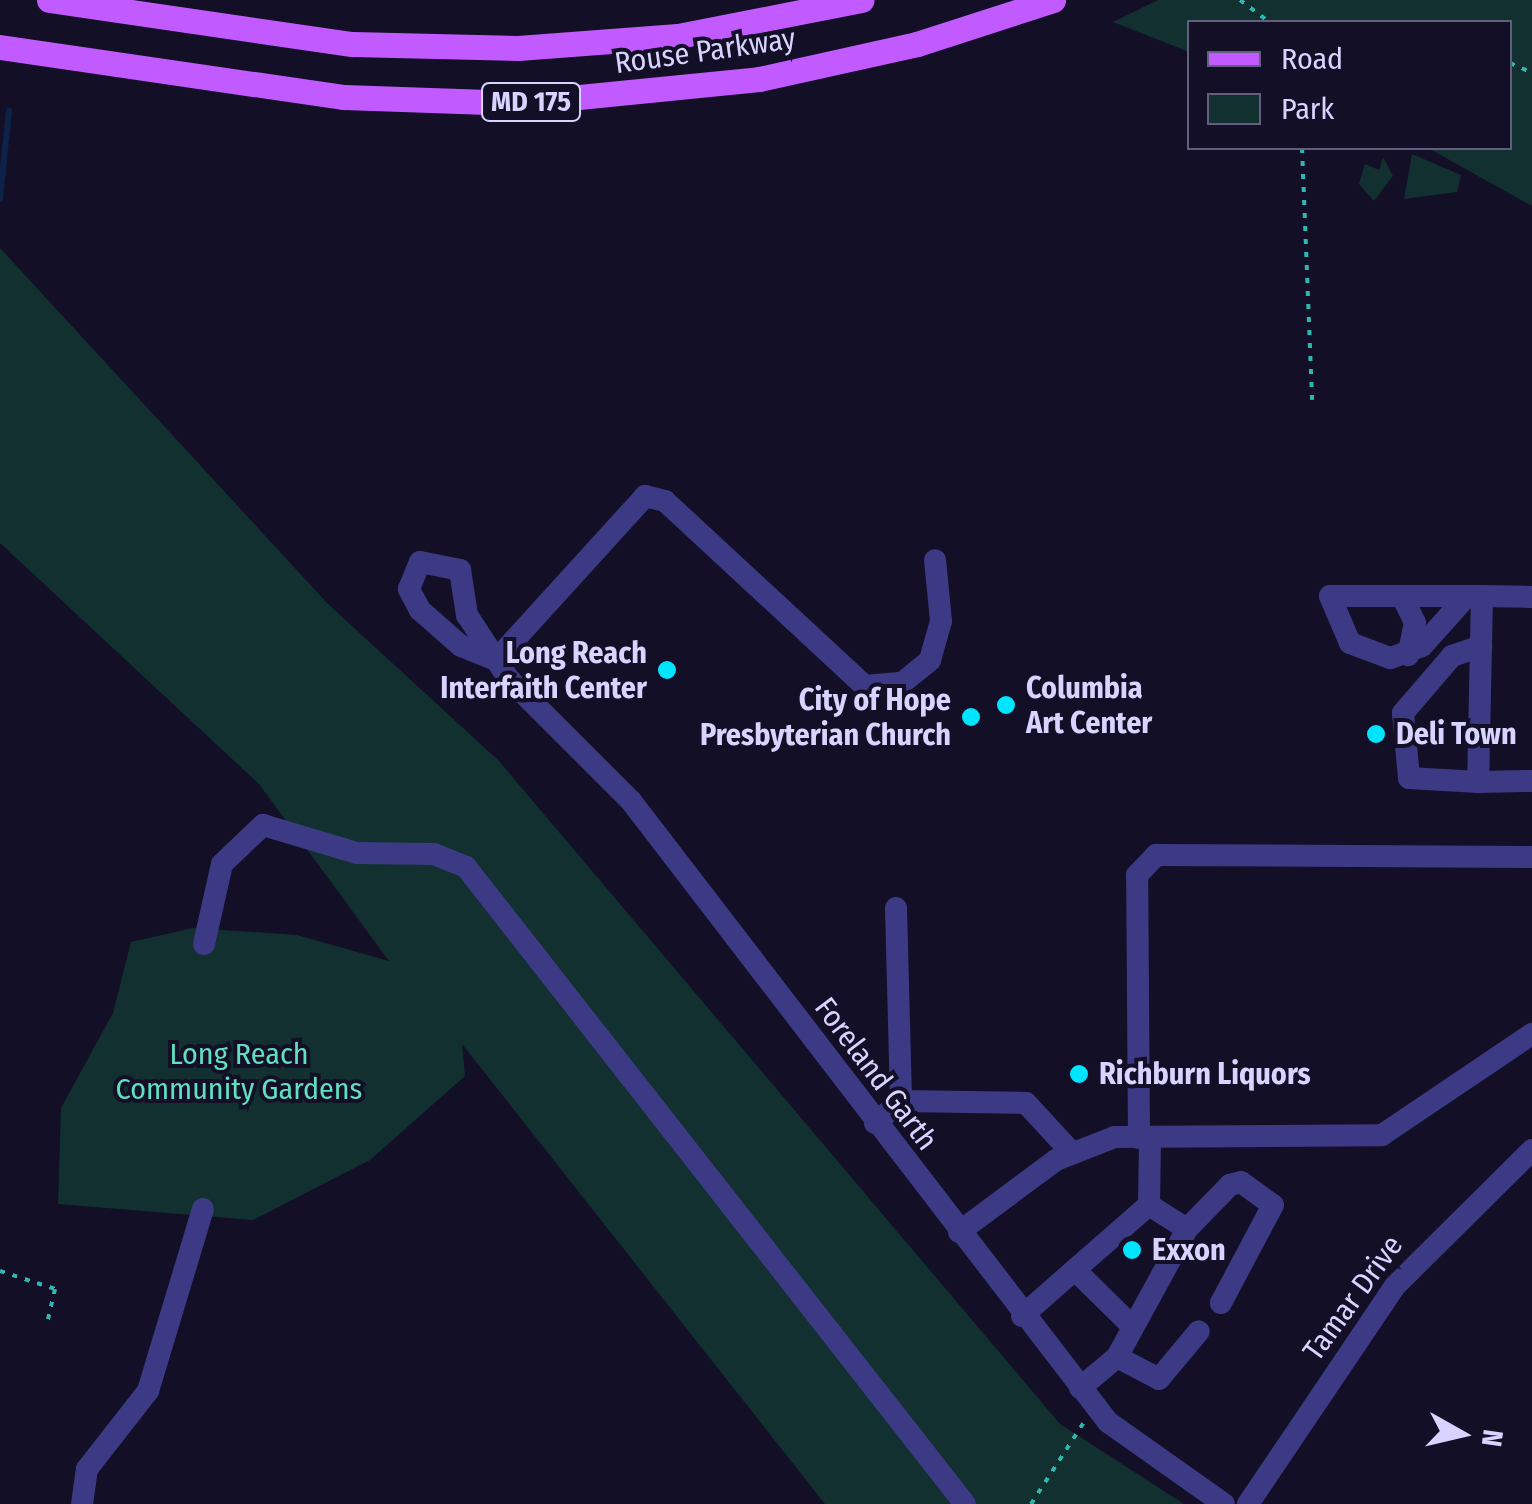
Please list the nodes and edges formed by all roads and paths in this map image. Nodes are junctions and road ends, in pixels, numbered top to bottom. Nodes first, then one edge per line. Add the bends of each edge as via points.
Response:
1 (49, 0) edge
2 (861, 0) edge
3 (1053, 0) edge
4 (1240, 0) edge
5 (1266, 20) edge
6 (0, 48) edge
7 (1302, 150) edge
8 (1312, 400) dead end
9 (935, 560) dead end
10 (1402, 596) junction
11 (1475, 596) junction
12 (1532, 597) edge
13 (1481, 646) junction
14 (1408, 655) junction
15 (496, 660) junction
16 (1532, 781) edge
17 (1478, 782) junction
18 (1532, 857) edge
19 (896, 908) dead end
20 (204, 944) dead end
21 (1532, 1034) edge
22 (901, 1101) junction
23 (875, 1123) junction
24 (1144, 1138) junction
25 (1532, 1150) edge
26 (1072, 1152) junction
27 (1149, 1205) junction
28 (203, 1209) dead end
29 (1187, 1230) junction
30 (959, 1232) junction
31 (1075, 1270) junction
32 (0, 1271) edge
33 (1220, 1303) dead end
34 (1022, 1316) junction
35 (46, 1324) dead end
36 (1133, 1328) junction
37 (1199, 1331) dead end
38 (1116, 1357) junction
39 (1087, 1397) junction
40 (82, 1504) edge
41 (965, 1504) edge
42 (1031, 1504) edge
43 (1224, 1504) edge
44 (1248, 1504) edge

1 - 2 main road, Rouse Parkway / MD 175 via 352,44 518,48 678,36
3 - 6 main road, Rouse Parkway / MD 175 via 917,44 759,79 519,103 344,97
4 - 5 path
7 - 8 path
9 - 15 street via 940,621 930,660 902,683 865,686 666,501 645,496
10 - 11 street
10 - 14 street via 1415,623
10 - 14 street via 1330,596 1336,624 1360,651
11 - 12 street
11 - 13 street
11 - 14 street
13 - 17 street
13 - 17 street via 1452,656 1403,714 1409,778
15 - 15 street, Foreland Garth via 467,615 460,570 420,562 409,589 420,610 461,646
15 - 23 street, Foreland Garth via 631,801
16 - 17 street
18 - 24 street via 1156,855 1137,875
19 - 22 street
20 - 41 street via 222,864 263,826 356,853 434,854 466,867
21 - 24 street via 1382,1136
22 - 23 street
22 - 26 street via 1026,1103
23 - 30 street, Foreland Garth
24 - 26 street
24 - 27 street
25 - 44 street, Tamar Drive via 1395,1286
26 - 30 street
27 - 29 street
27 - 31 street
28 - 40 street via 148,1391 87,1469
29 - 33 street via 1220,1192 1242,1182 1274,1213
29 - 36 street
30 - 34 street, Foreland Garth
31 - 34 street
31 - 36 street
32 - 35 path via 55,1289
34 - 39 street, Foreland Garth
36 - 38 street
37 - 38 street via 1159,1379
38 - 39 street
39 - 42 path
39 - 43 street, Foreland Garth via 1155,1463

